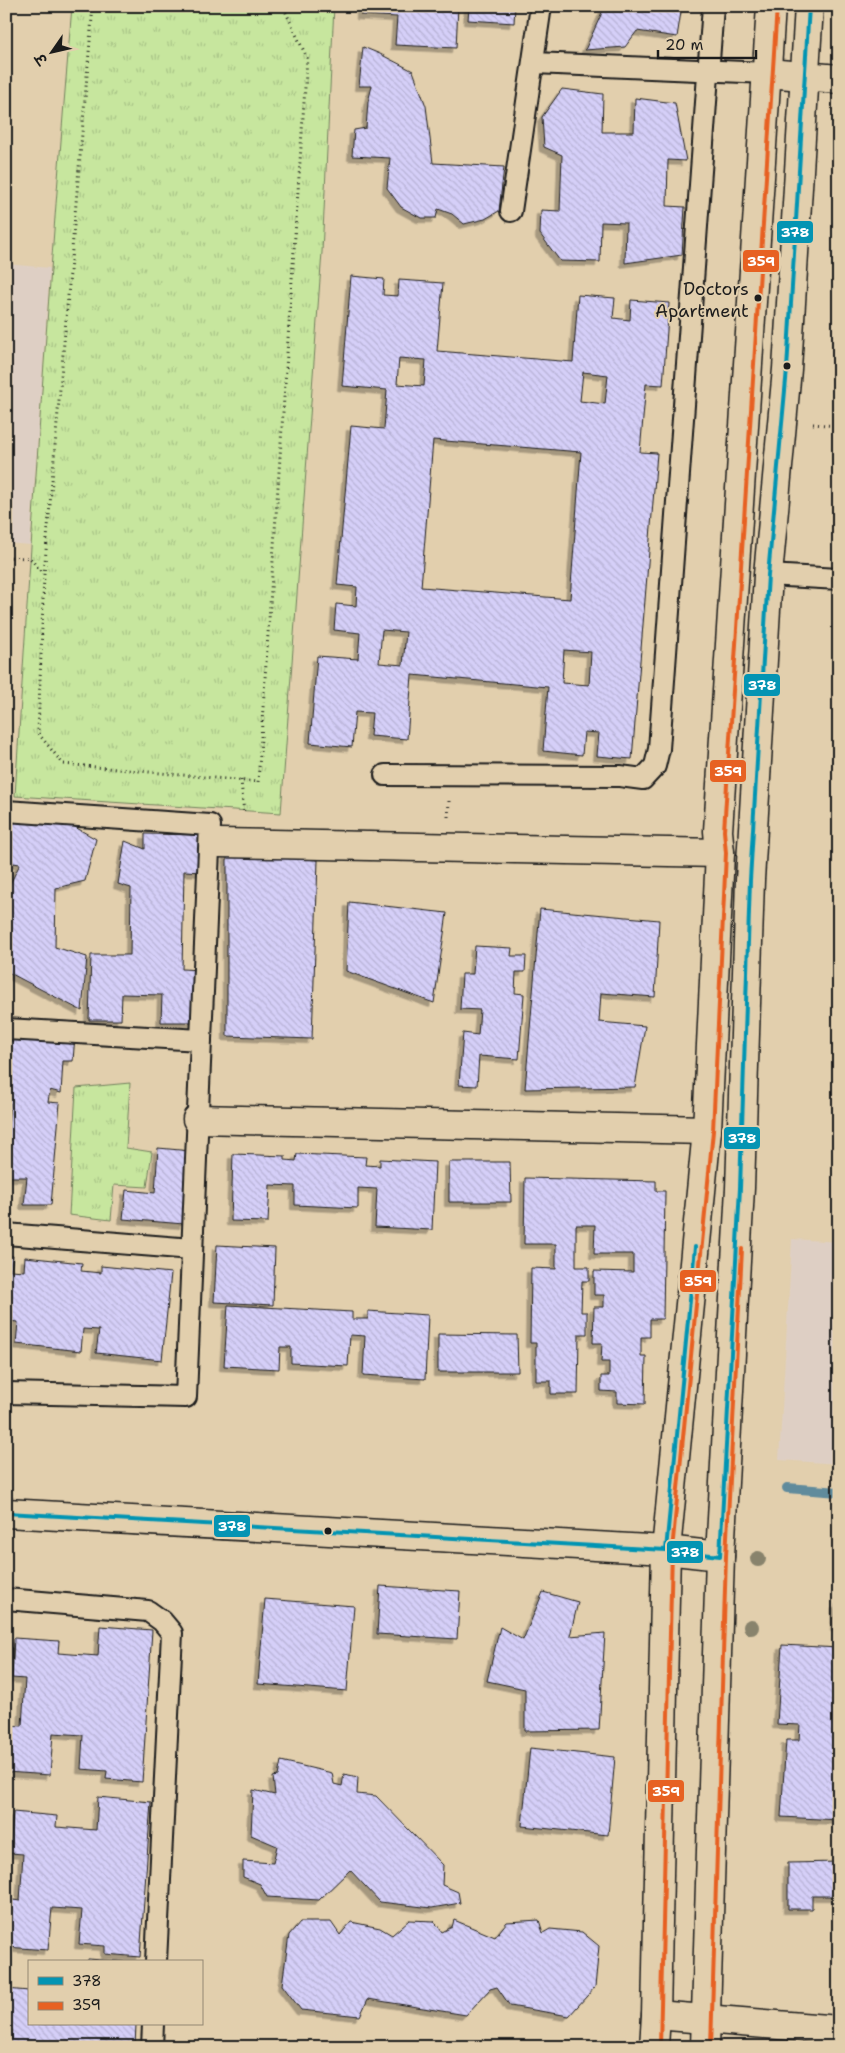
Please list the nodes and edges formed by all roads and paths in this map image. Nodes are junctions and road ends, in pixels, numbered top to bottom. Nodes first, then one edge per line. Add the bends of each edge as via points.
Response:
1 (93, 6) edge
2 (283, 6) edge
3 (541, 6) edge
4 (713, 6) edge
5 (771, 6) edge
6 (809, 6) edge
7 (534, 63) junction
8 (708, 71) junction
9 (767, 73) junction
10 (806, 76) junction
11 (839, 79) edge
12 (511, 212) dead end
13 (6, 557) edge
14 (734, 573) junction
15 (44, 574) junction
16 (768, 575) junction
17 (839, 580) edge
18 (385, 776) dead end
19 (449, 776) junction
20 (6, 811) edge
21 (214, 844) junction
22 (447, 848) junction
23 (720, 853) junction
24 (6, 1030) edge
25 (201, 1040) junction
26 (198, 1119) junction
27 (707, 1130) junction
28 (6, 1234) edge
29 (192, 1248) junction
30 (6, 1393) edge
31 (6, 1513) edge
32 (666, 1550) junction
33 (720, 1556) junction
34 (6, 1599) edge
35 (156, 1960) edge
36 (656, 2014) junction
37 (707, 2018) junction
38 (153, 2026) edge
39 (839, 2030) edge
40 (152, 2047) edge
41 (654, 2047) edge
42 (705, 2047) edge

1 - 15 path
2 - 15 path via 307,58 258,782 62,764 38,733
3 - 7 lane
4 - 8 lane
5 - 9 street
6 - 10 street
7 - 8 lane
7 - 12 lane
8 - 9 lane
8 - 19 lane via 655,766 643,779 620,776
9 - 10 street
9 - 14 street
10 - 11 street
10 - 16 street via 787,369
13 - 15 path via 30,558
14 - 16 street
14 - 23 street via 718,831
16 - 17 lane
16 - 33 street via 750,880 740,1188
18 - 19 lane
19 - 22 path
20 - 21 lane via 210,826
21 - 22 street
21 - 25 lane
22 - 23 street
23 - 27 street
24 - 25 lane
25 - 26 lane
26 - 27 street
26 - 29 lane
27 - 32 street
28 - 29 lane
29 - 30 lane via 186,1397
31 - 32 street
32 - 33 street
32 - 36 street
33 - 37 street
34 - 35 lane via 148,1611 162,1620 172,1633
36 - 37 street
36 - 41 street
37 - 39 street
37 - 42 street
38 - 40 lane

